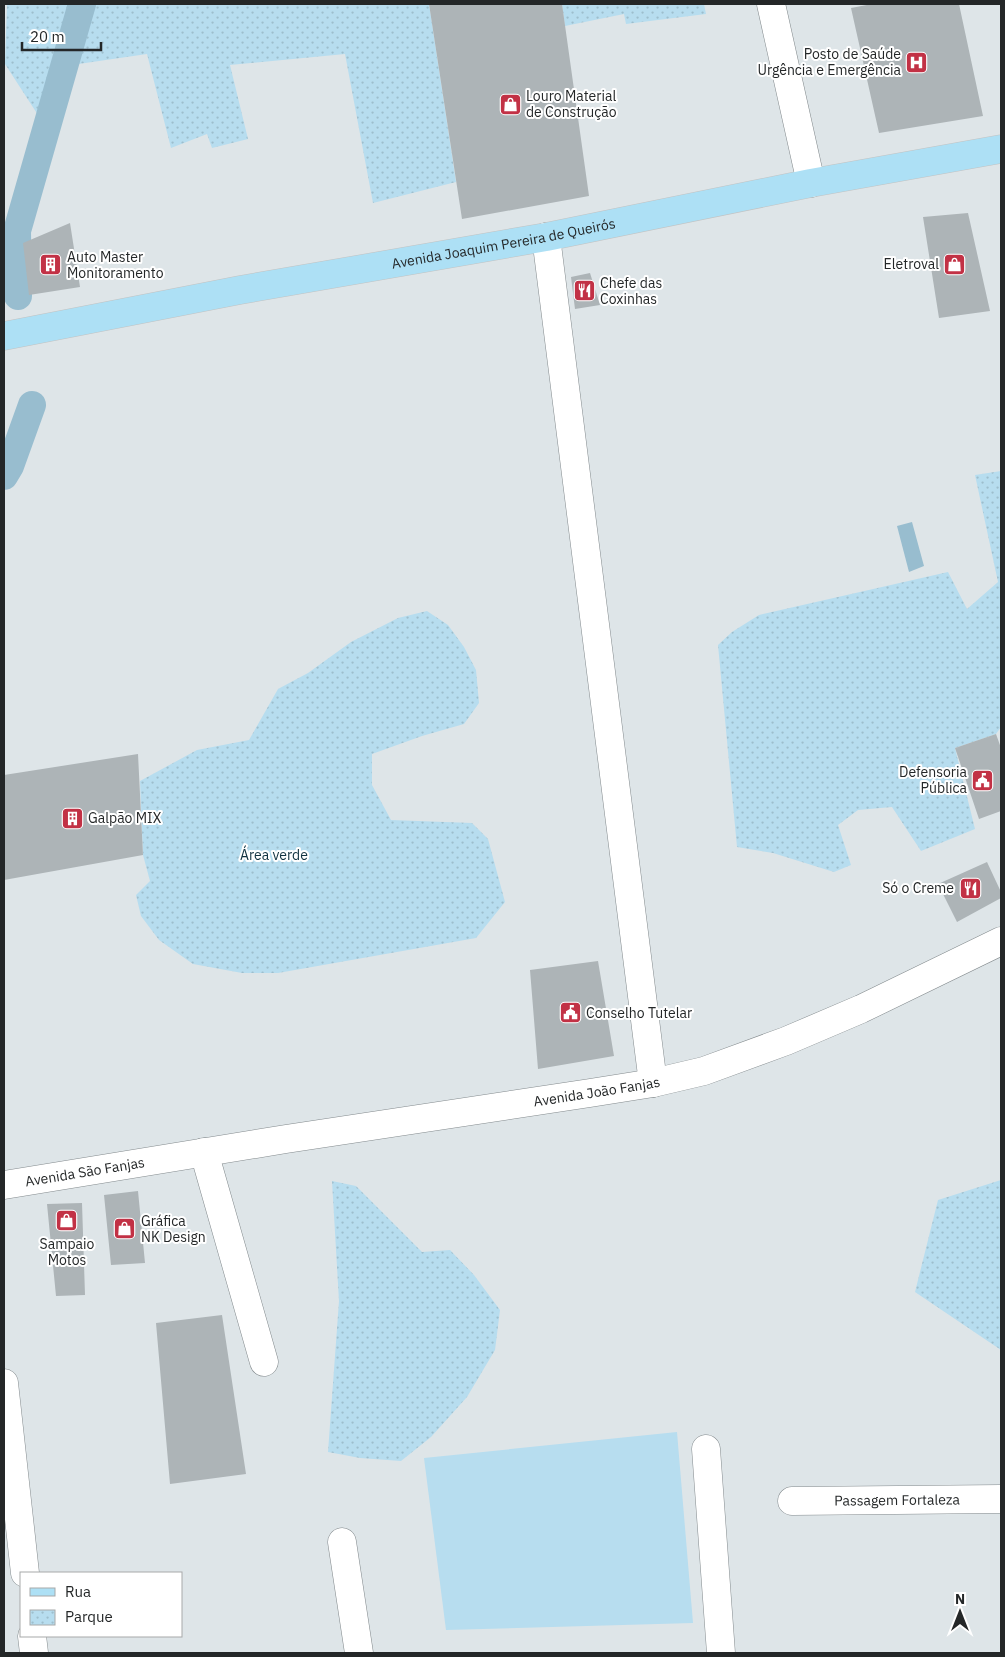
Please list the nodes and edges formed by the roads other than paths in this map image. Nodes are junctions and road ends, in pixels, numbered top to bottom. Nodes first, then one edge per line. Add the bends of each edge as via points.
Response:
1 (771, 4) edge
2 (1001, 150) edge
3 (811, 183) junction
4 (546, 237) junction
5 (4, 336) edge
6 (1001, 941) edge
7 (653, 1083) junction
8 (204, 1152) junction
9 (168, 1158) joint
10 (4, 1185) edge
11 (264, 1362) dead end
12 (4, 1383) edge
13 (706, 1449) dead end
14 (1001, 1499) edge
15 (792, 1501) dead end
16 (342, 1542) dead end
17 (25, 1572) edge
18 (32, 1637) edge
19 (34, 1653) edge
20 (359, 1653) edge
21 (721, 1653) edge

1 - 3 street
2 - 3 main road, Avenida Joaquim Pereira de Queirós
3 - 4 main road, Avenida Joaquim Pereira de Queirós
4 - 5 main road, Avenida Joaquim Pereira de Queirós via 240,290
4 - 7 street
6 - 7 street, Avenida João Fanjas via 861,1009 786,1041 704,1071
7 - 8 street, Avenida João Fanjas
8 - 9 street, Avenida João Fanjas
8 - 11 street
9 - 10 street, Avenida São Fanjas
12 - 17 street
13 - 21 street
14 - 15 street, Passagem Fortaleza
16 - 20 street
18 - 19 street

